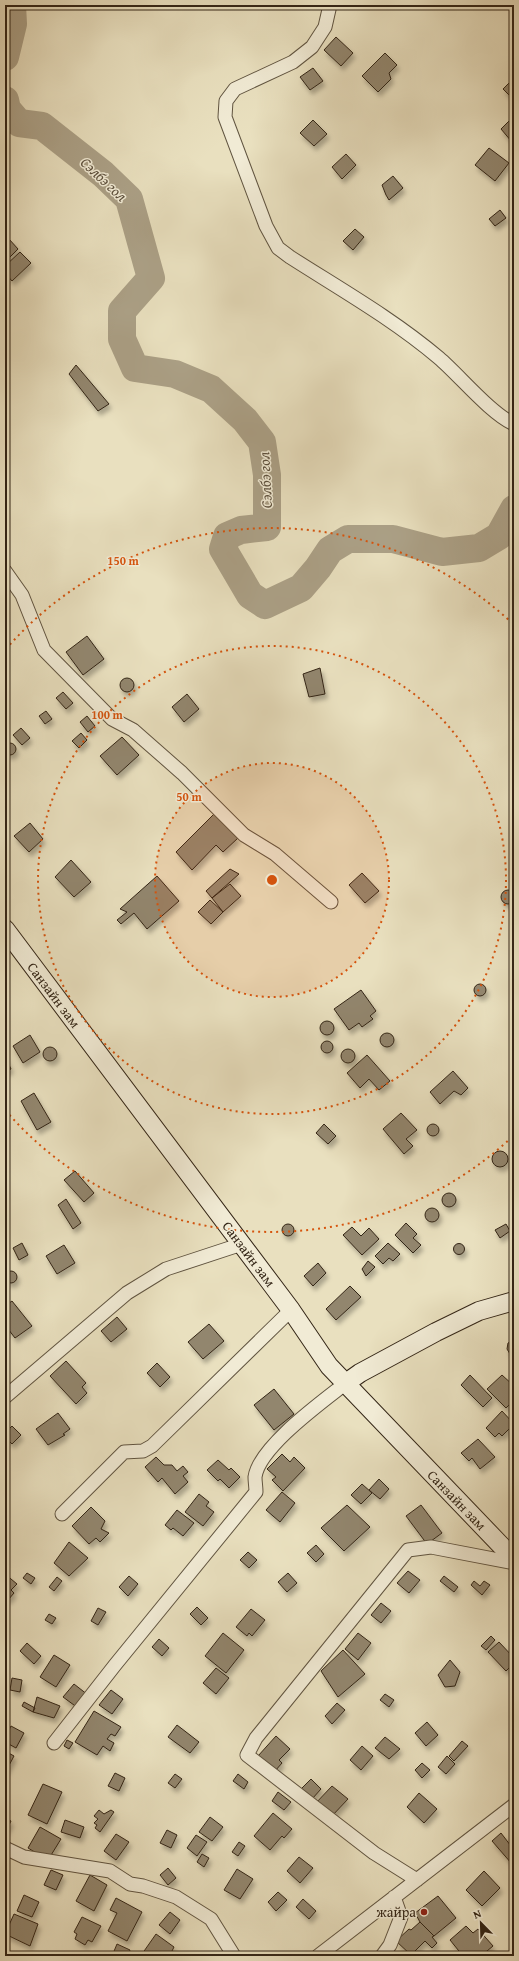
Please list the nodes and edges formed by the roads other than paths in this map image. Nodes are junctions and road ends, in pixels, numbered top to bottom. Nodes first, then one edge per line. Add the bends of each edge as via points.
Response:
1 (330, 5) edge
2 (514, 424) edge
3 (5, 571) edge
4 (331, 902) dead end
5 (5, 930) edge
6 (242, 1244) junction
7 (514, 1301) edge
8 (291, 1310) junction
9 (346, 1383) junction
10 (5, 1397) edge
11 (62, 1514) dead end
12 (514, 1559) edge
13 (514, 1563) edge
14 (54, 1744) dead end
15 (514, 1805) edge
16 (5, 1848) edge
17 (416, 1880) junction
18 (394, 1897) junction
19 (234, 1956) edge
20 (318, 1956) edge
21 (382, 1956) edge

1 - 2 street via 325,27 312,47 294,62 235,89 226,101 224,117 266,226 278,248 396,325 439,358 494,410
3 - 4 street via 22,595 44,650 112,719 133,730 182,773 244,835 275,854
5 - 6 main road, Санзайн зам
6 - 8 main road, Санзайн зам
6 - 10 street via 166,1269 127,1293
7 - 9 main road via 464,1318 360,1373
8 - 9 main road, Санзайн зам via 329,1366
8 - 11 street via 152,1446 143,1451 124,1452
9 - 12 main road, Санзайн зам
9 - 14 street via 280,1439 263,1459 255,1476 256,1492
13 - 17 street via 431,1547 408,1550 256,1738 247,1755 374,1853
15 - 17 street
16 - 19 street via 24,1857 110,1871 130,1884 176,1897 211,1919
17 - 18 street
18 - 20 street
18 - 21 street via 401,1918 390,1945

